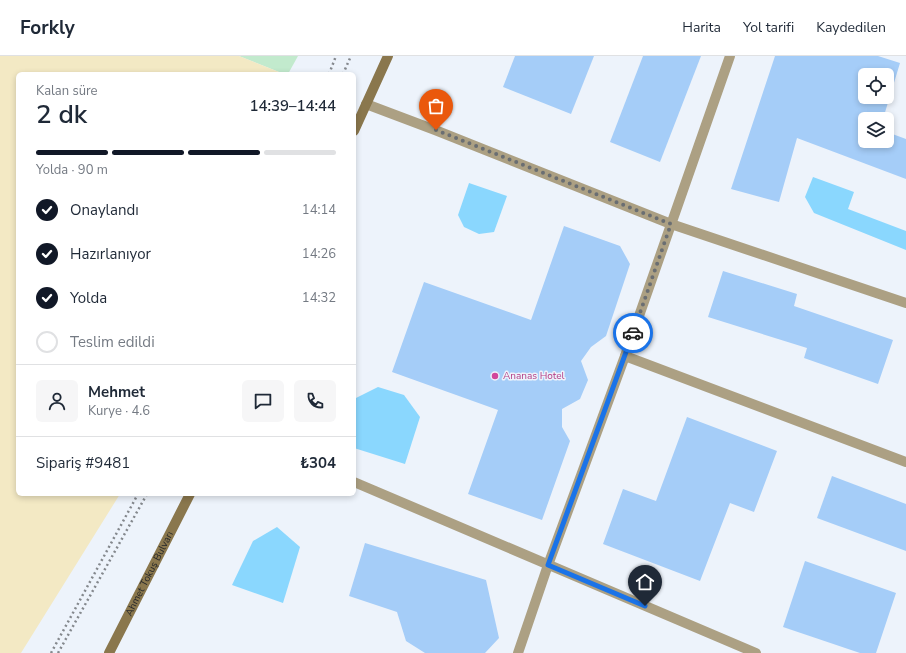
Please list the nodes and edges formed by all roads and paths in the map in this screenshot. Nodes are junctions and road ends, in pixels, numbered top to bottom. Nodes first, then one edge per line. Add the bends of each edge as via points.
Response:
1 (336, 56) edge
2 (351, 56) edge
3 (388, 56) edge
4 (730, 56) edge
5 (330, 72) edge
6 (344, 72) edge
7 (366, 104) junction
8 (356, 126) edge
9 (671, 224) junction
10 (906, 303) edge
11 (625, 356) junction
12 (906, 462) edge
13 (356, 483) edge
14 (137, 496) edge
15 (146, 496) edge
16 (189, 496) edge
17 (548, 565) junction
18 (51, 653) edge
19 (58, 653) edge
20 (109, 653) edge
21 (518, 653) edge
22 (756, 653) edge

1 - 5 path
2 - 6 path
3 - 7 main road
4 - 9 street
7 - 8 main road
7 - 9 street
9 - 10 street
9 - 11 street
11 - 12 street
11 - 17 street
13 - 17 street
14 - 18 path
15 - 19 path
16 - 20 main road, Ahmet Tokuş Bulvarı
17 - 21 street
17 - 22 street

